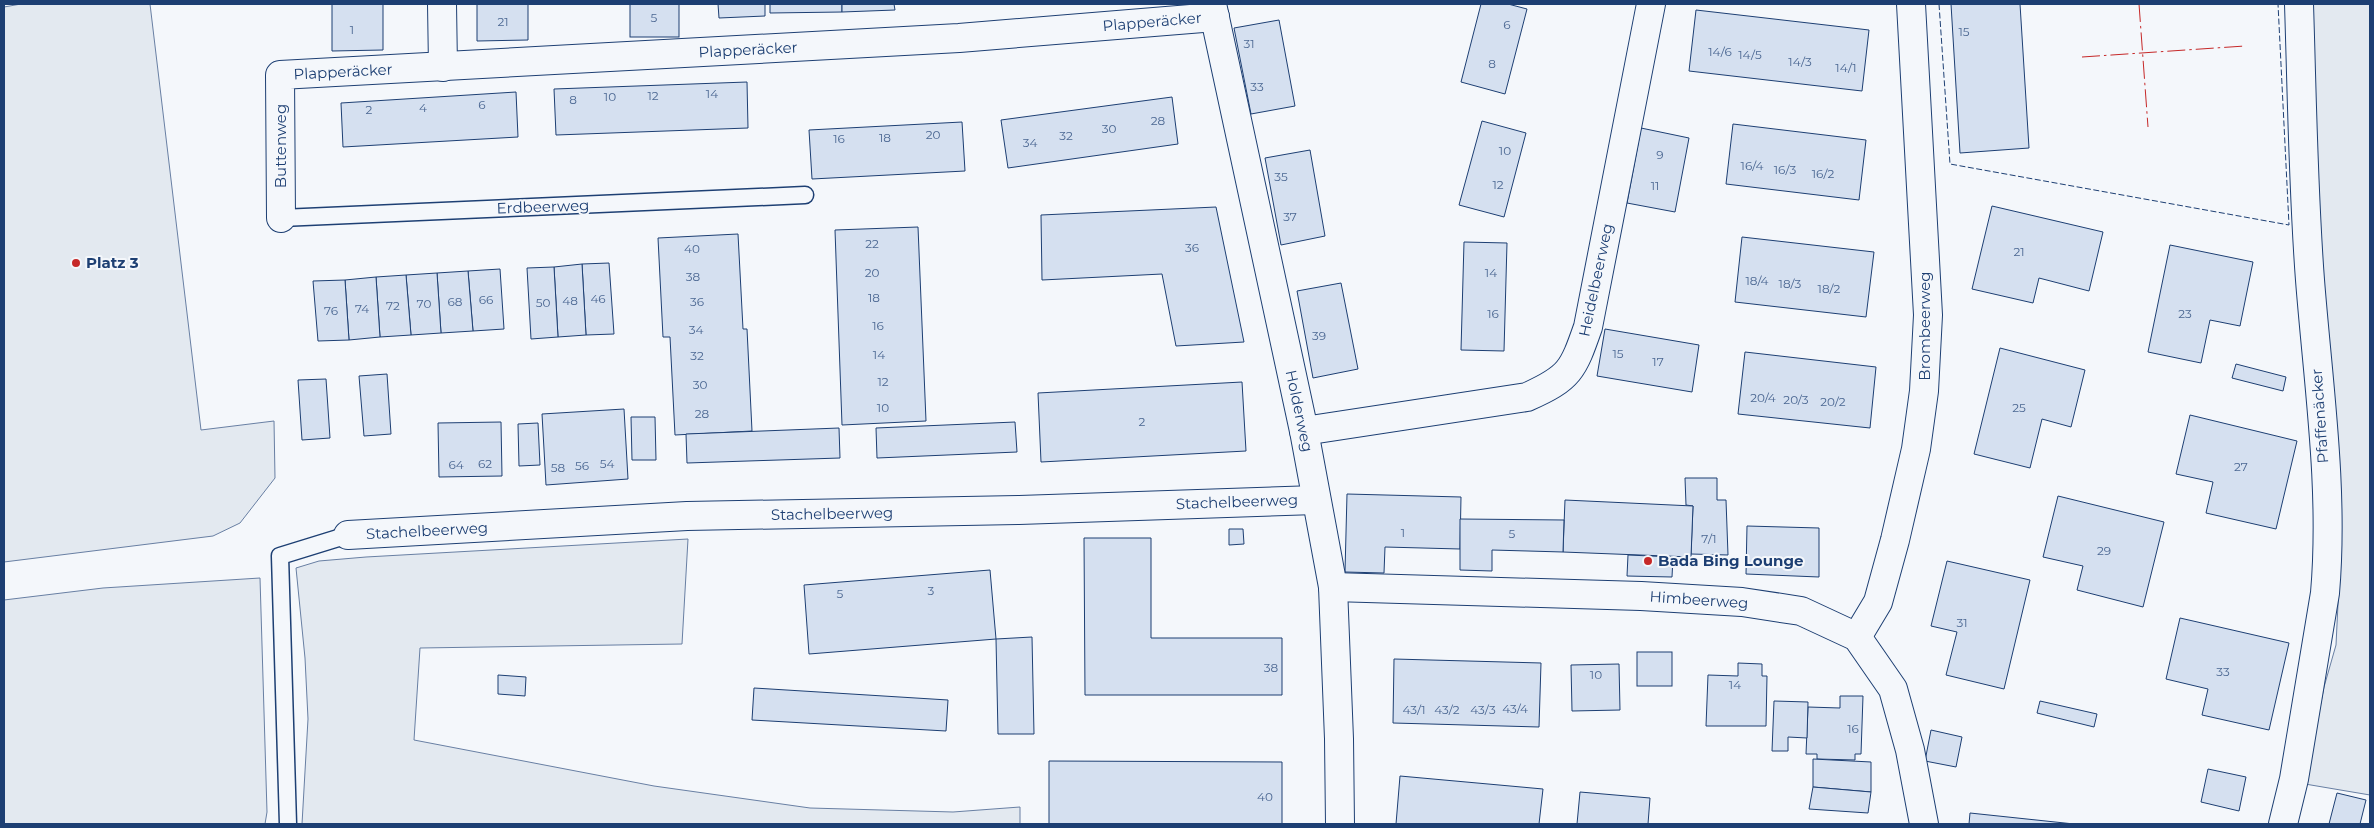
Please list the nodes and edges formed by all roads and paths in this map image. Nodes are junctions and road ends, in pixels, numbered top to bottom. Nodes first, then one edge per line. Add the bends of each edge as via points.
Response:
1 (442, 4) edge
2 (1651, 4) edge
3 (1911, 4) edge
4 (2299, 4) edge
5 (1213, 10) edge
6 (444, 67) junction
7 (280, 75) joint
8 (805, 195) dead end
9 (281, 218) joint
10 (1304, 431) junction
11 (1316, 500) junction
12 (348, 535) joint
13 (1333, 587) junction
14 (1857, 637) junction
15 (288, 824) edge
16 (1340, 824) edge
17 (1924, 824) edge
18 (2283, 824) edge

1 - 6 street
2 - 10 street, Heidelbeerweg via 1588,327 1566,376 1548,388 1518,399
3 - 14 street, Brombeerweg via 1928,314 1924,391 1908,487 1878,602
4 - 18 street, Pfaffenäcker via 2307,240 2323,442 2327,564 2295,770
5 - 6 street, Plapperäcker via 959,38
5 - 10 street, Holderweg
6 - 7 street, Plapperäcker
7 - 9 street, Buttenweg
8 - 9 lane, Erdbeerweg
10 - 11 street, Holderweg
11 - 12 street, Stachelbeerweg via 686,516
11 - 13 street, Holderweg
12 - 15 lane via 280,556
13 - 14 street, Himbeerweg via 1742,602 1801,611
13 - 16 street, Holderweg
14 - 17 street via 1893,689 1910,750

